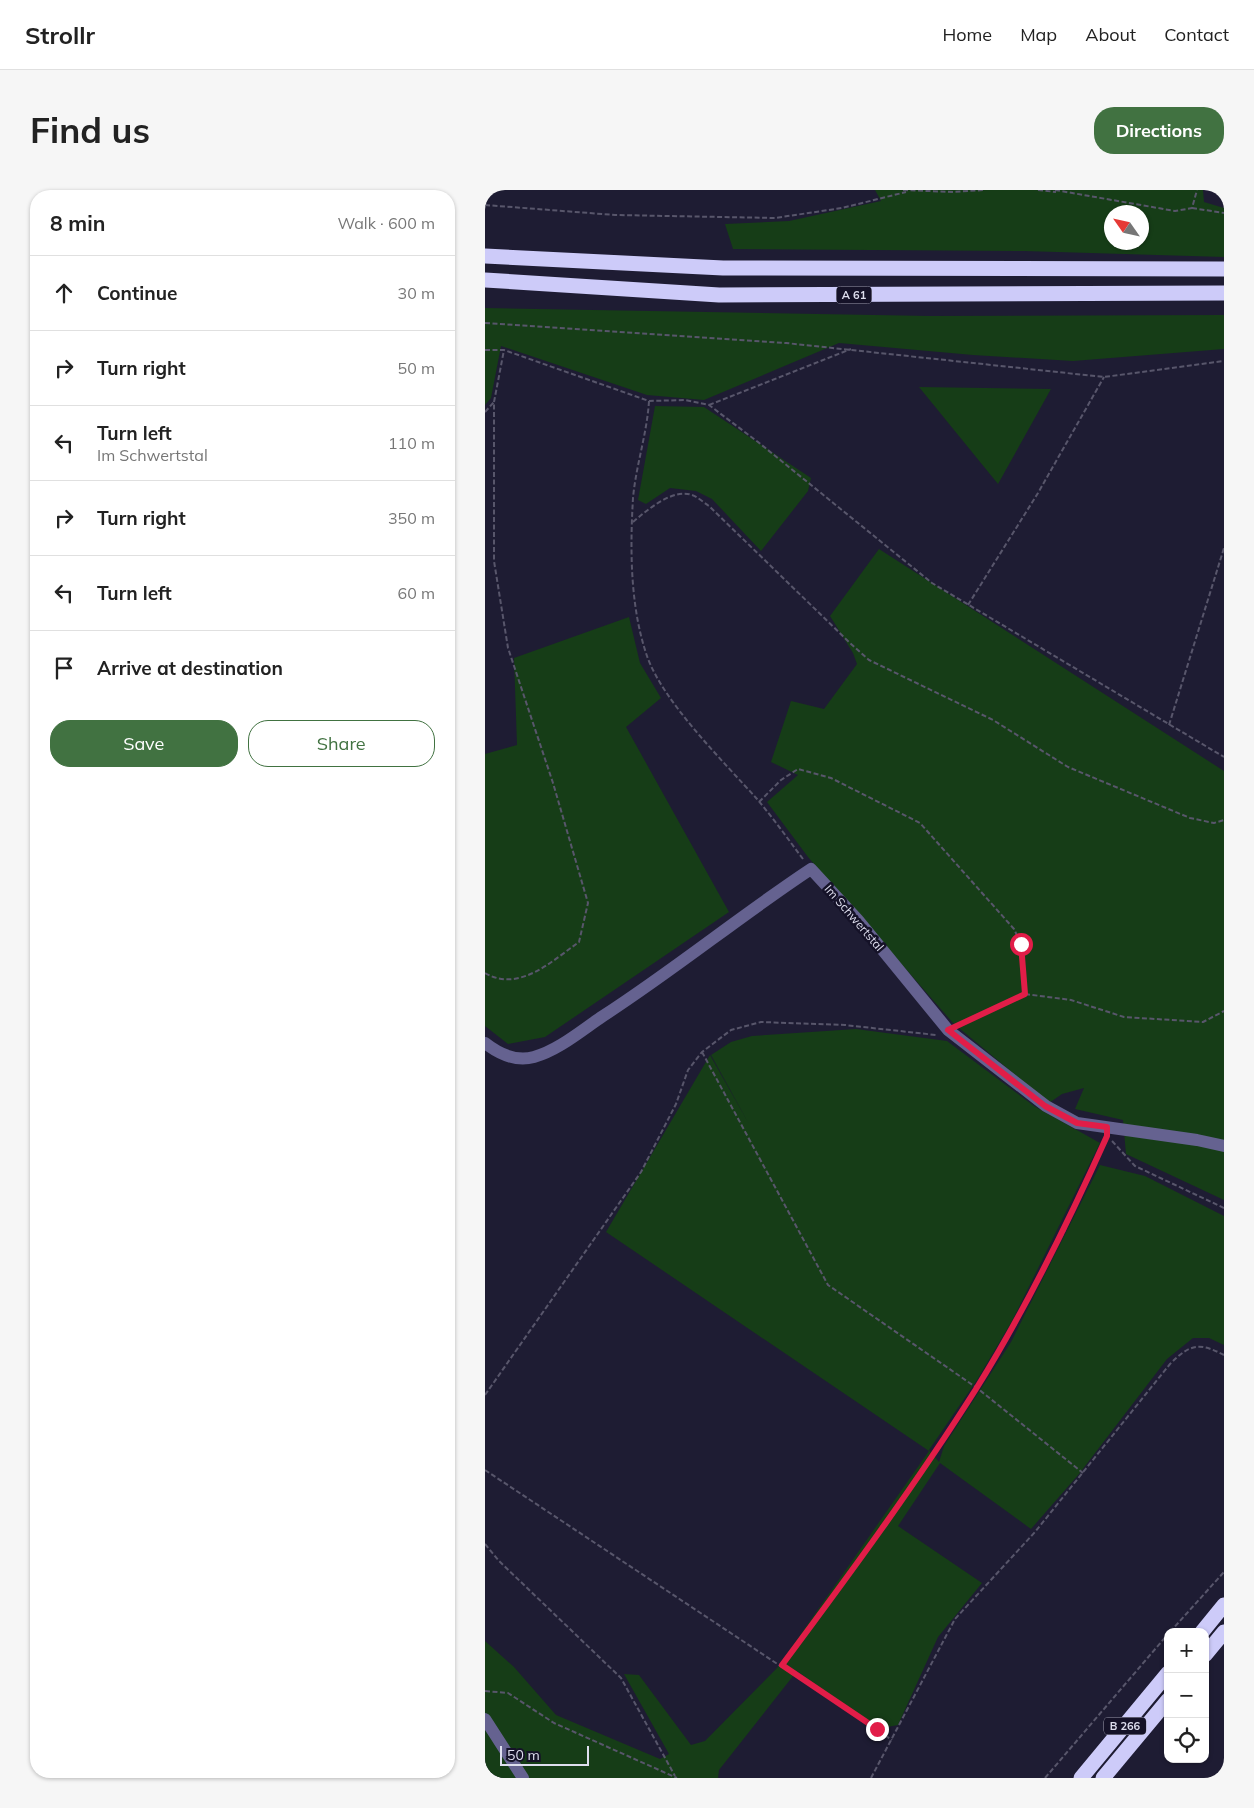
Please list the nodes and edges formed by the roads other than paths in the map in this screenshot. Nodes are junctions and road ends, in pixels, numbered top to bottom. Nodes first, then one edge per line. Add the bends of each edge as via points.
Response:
1 (485, 256) edge
2 (1224, 269) edge
3 (485, 280) edge
4 (1224, 293) edge
5 (485, 1043) edge
6 (1224, 1146) edge
7 (1224, 1605) edge
8 (1205, 1628) edge
9 (1224, 1632) edge
10 (1209, 1650) edge
11 (1164, 1678) edge
12 (1164, 1705) edge
13 (485, 1720) edge
14 (523, 1778) edge
15 (1081, 1778) edge
16 (1103, 1778) edge

1 - 2 highway, A 61 via 723,268
3 - 4 highway, A 61 via 719,295
5 - 6 street, Im Schwertstal via 498,1053 514,1058 533,1058 556,1047 643,990 761,901 811,869 858,920 948,1030 1045,1106 1077,1123
7 - 8 highway
9 - 10 highway
11 - 15 highway, B 266
12 - 16 highway, B 266
13 - 14 street

